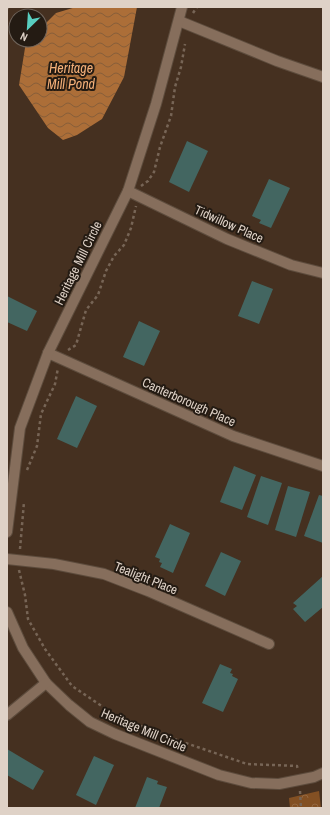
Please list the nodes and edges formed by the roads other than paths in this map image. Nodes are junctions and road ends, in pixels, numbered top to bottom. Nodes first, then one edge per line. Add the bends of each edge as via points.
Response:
1 (182, 7) edge
2 (183, 23) junction
3 (323, 77) edge
4 (128, 191) junction
5 (323, 273) edge
6 (48, 353) junction
7 (323, 466) edge
8 (7, 532) edge
9 (7, 559) edge
10 (7, 612) edge
11 (269, 644) dead end
12 (46, 683) junction
13 (7, 715) edge
14 (323, 773) edge

1 - 2 street, Heritage Mill Circle
2 - 3 street
2 - 4 street, Heritage Mill Circle
4 - 5 street, Tidwillow Place via 234,242 292,265
4 - 6 street, Heritage Mill Circle
6 - 7 street, Canterborough Place via 233,436
6 - 8 street, Heritage Mill Circle via 20,428
9 - 11 street, Tealight Place via 54,564 104,574
10 - 12 street, Heritage Mill Circle via 22,648
12 - 13 street
12 - 14 street, Heritage Mill Circle via 90,722 219,775 251,783 279,784

